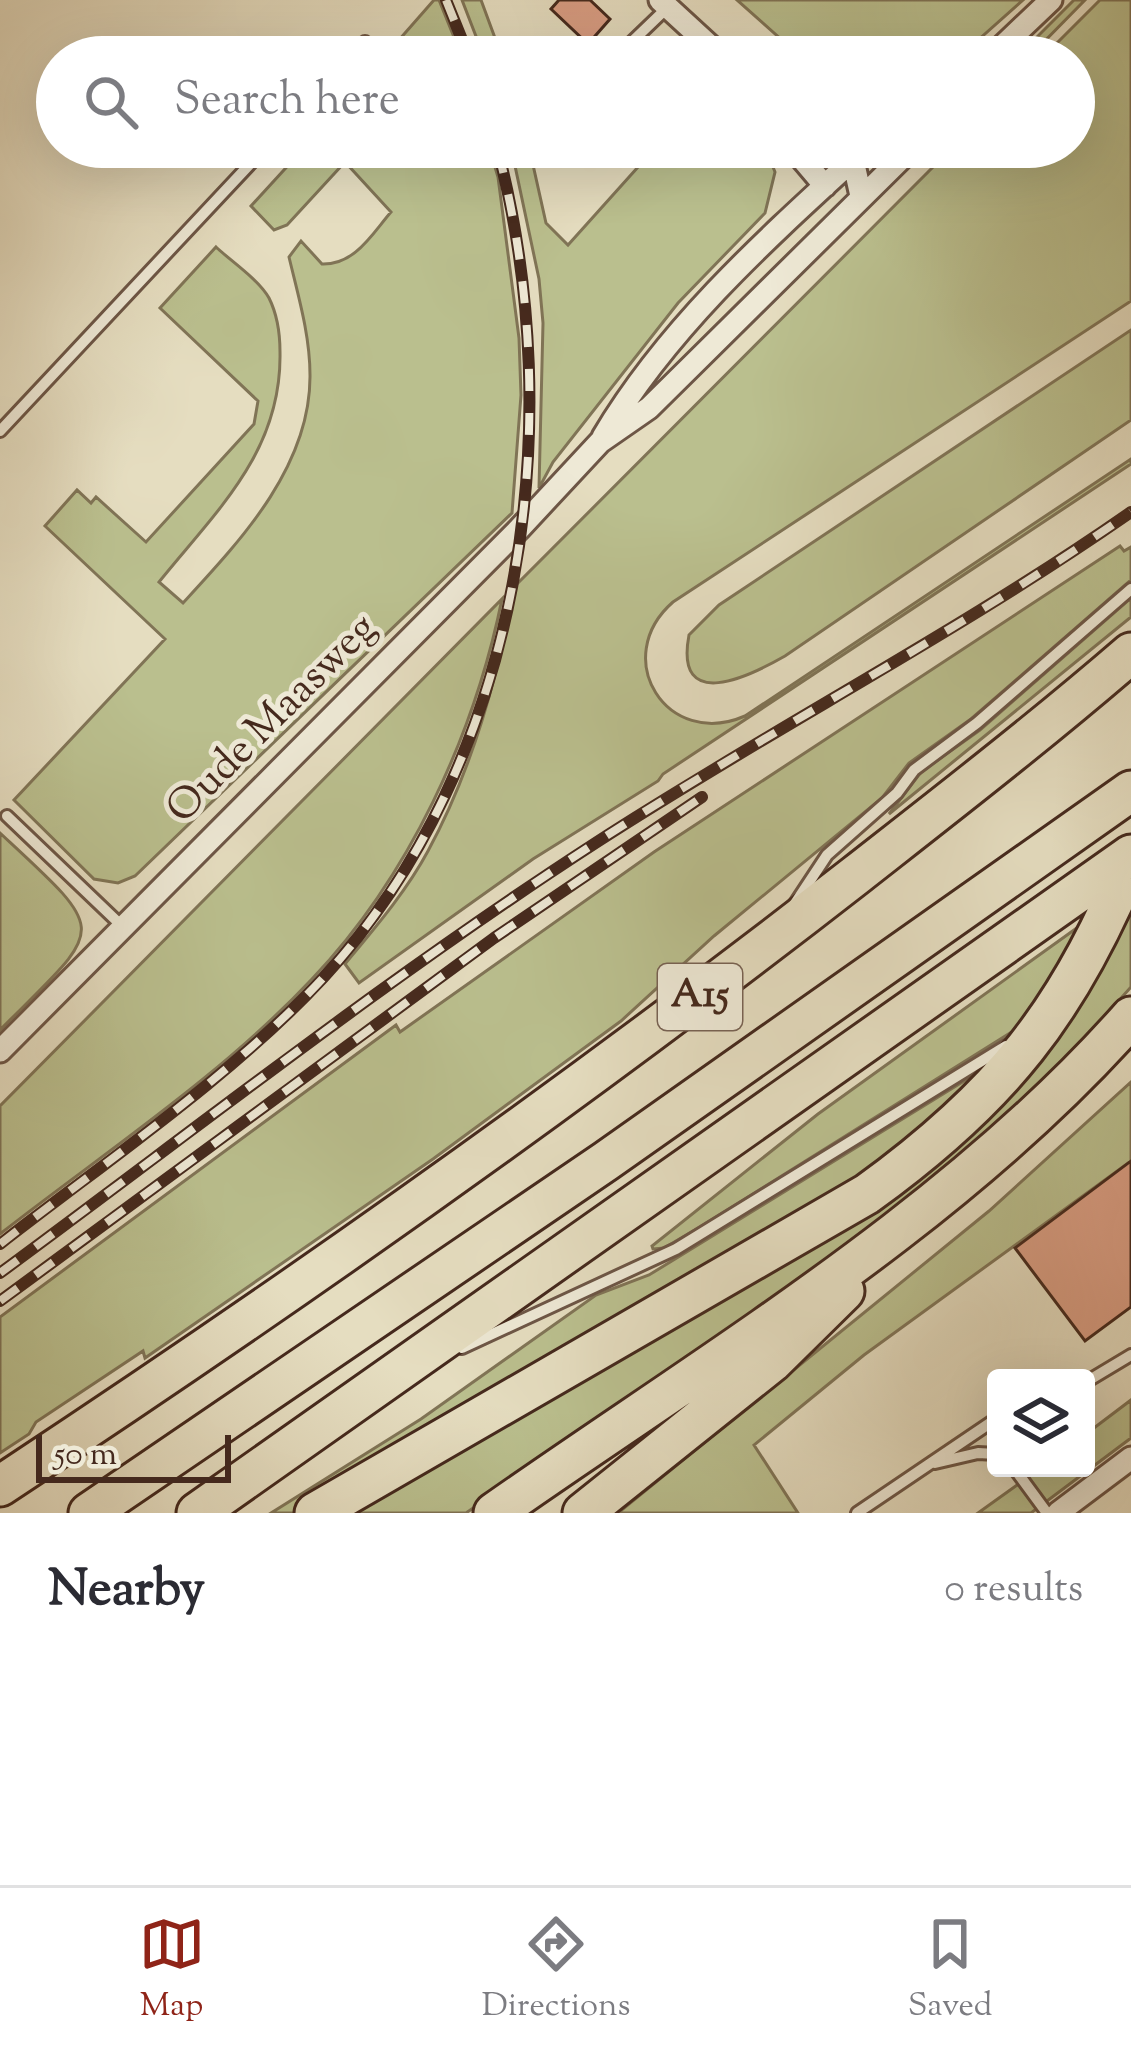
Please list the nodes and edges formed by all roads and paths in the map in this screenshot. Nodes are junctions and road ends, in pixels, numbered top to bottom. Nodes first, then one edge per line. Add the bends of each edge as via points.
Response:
1 (1052, 0) edge
2 (667, 2) edge
3 (635, 36) edge
4 (701, 36) edge
5 (1014, 36) edge
6 (246, 168) edge
7 (810, 168) edge
8 (839, 168) edge
9 (855, 168) edge
10 (891, 168) edge
11 (825, 185) junction
12 (861, 196) junction
13 (0, 431) edge
14 (600, 442) junction
15 (1131, 589) edge
16 (1131, 653) edge
17 (1131, 791) edge
18 (7, 816) dead end
19 (1131, 857) edge
20 (122, 926) junction
21 (790, 926) junction
22 (1054, 1014) junction
23 (1131, 1017) edge
24 (0, 1051) edge
25 (947, 1191) junction
26 (1130, 1356) edge
27 (1095, 1377) edge
28 (388, 1381) junction
29 (987, 1425) edge
30 (987, 1454) edge
31 (1131, 1458) edge
32 (926, 1465) junction
33 (1021, 1477) edge
34 (0, 1486) edge
35 (88, 1513) edge
36 (197, 1513) edge
37 (315, 1513) edge
38 (494, 1513) edge
39 (583, 1513) edge
40 (857, 1513) edge
41 (1047, 1513) edge
42 (1058, 1513) edge

1 - 5 street
2 - 3 lane
2 - 4 street
6 - 13 lane
7 - 11 street
8 - 11 street, Oude Maasweg
9 - 12 street, Oude Maasweg
10 - 12 street
11 - 12 street
11 - 14 street, Oude Maasweg via 707,298 632,388
12 - 14 street, Oude Maasweg via 649,408
14 - 20 street, Oude Maasweg
15 - 21 lane via 924,760 827,855 794,904
16 - 21 highway, A15
17 - 35 highway, A15
18 - 20 lane
19 - 22 highway
19 - 28 highway
20 - 24 street, Oude Maasweg
21 - 34 highway, A15 via 253,1319
22 - 28 lane via 676,1250
22 - 37 highway via 959,1123 868,1194
23 - 25 highway
25 - 38 highway
25 - 39 highway via 772,1363
26 - 27 lane
28 - 36 highway
29 - 32 lane
30 - 32 lane
31 - 42 street
32 - 40 lane
33 - 41 lane

